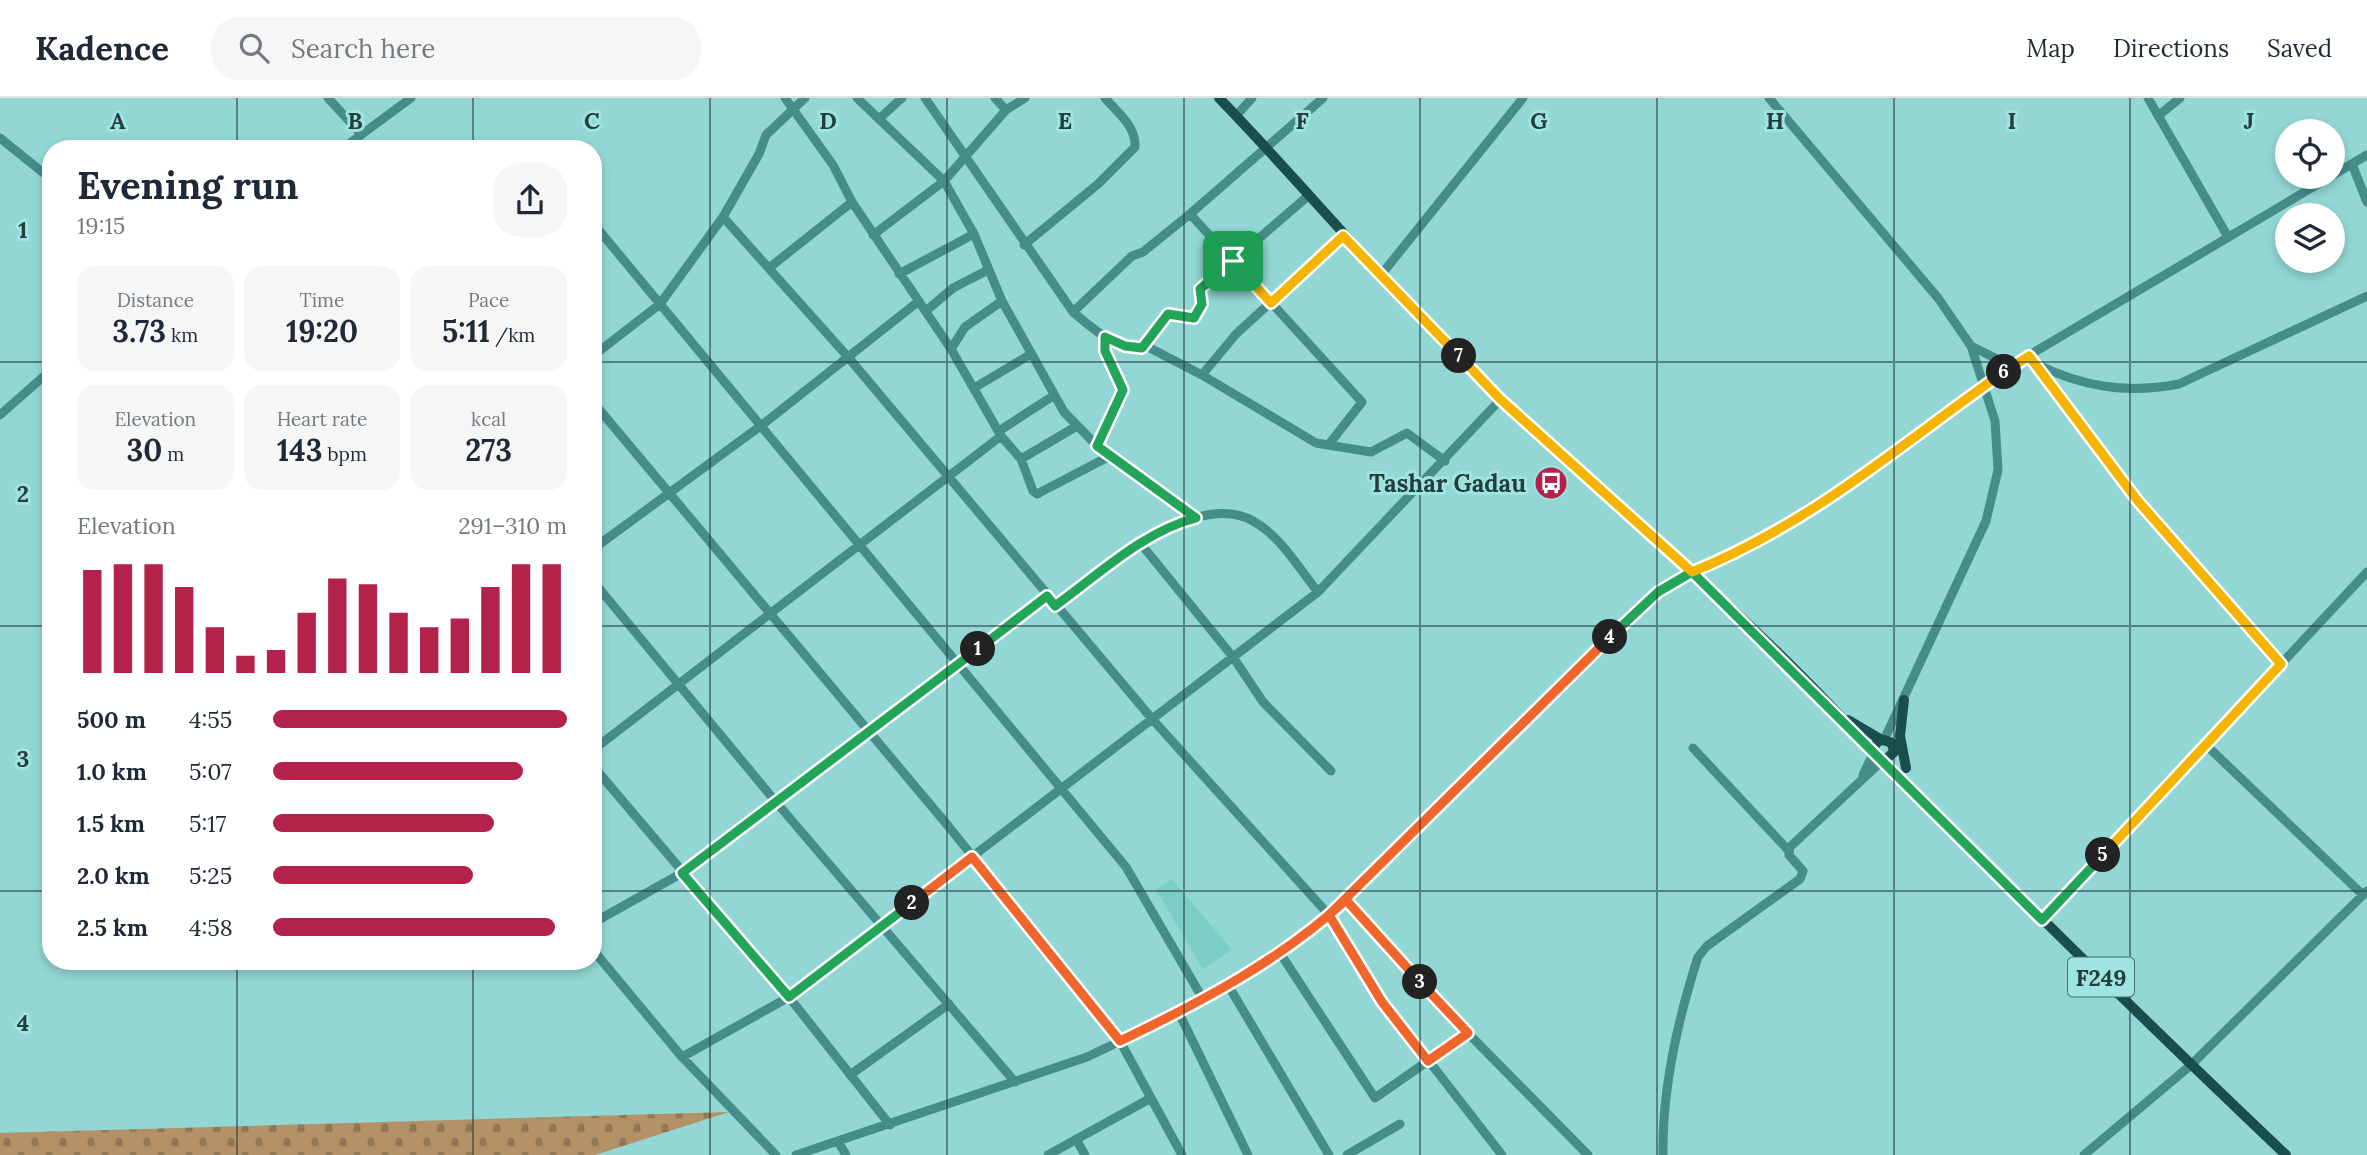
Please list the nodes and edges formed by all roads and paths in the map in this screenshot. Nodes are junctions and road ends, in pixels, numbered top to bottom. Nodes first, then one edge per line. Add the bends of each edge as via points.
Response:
1 (328, 98) edge
2 (411, 98) edge
3 (785, 98) edge
4 (805, 98) edge
5 (857, 98) edge
6 (902, 98) edge
7 (925, 98) edge
8 (995, 98) edge
9 (1025, 98) edge
10 (1105, 98) edge
11 (1219, 98) edge
12 (1252, 98) edge
13 (1323, 98) edge
14 (1523, 98) edge
15 (1769, 98) edge
16 (2148, 98) edge
17 (2180, 98) edge
18 (794, 108) junction
19 (1006, 110) junction
20 (1236, 116) junction
21 (2158, 116) junction
22 (880, 118) junction
23 (361, 134) junction
24 (0, 138) edge
25 (353, 140) edge
26 (1266, 148) junction
27 (967, 154) junction
28 (2367, 155) edge
29 (2352, 164) junction
30 (2345, 168) edge
31 (42, 172) edge
32 (944, 181) junction
33 (2309, 189) edge
34 (1308, 195) junction
35 (852, 202) junction
36 (2367, 202) edge
37 (1190, 214) junction
38 (723, 217) junction
39 (602, 234) edge
40 (974, 234) junction
41 (873, 235) junction
42 (1343, 236) junction
43 (2228, 237) junction
44 (1024, 244) junction
45 (1233, 261) junction
46 (769, 268) junction
47 (988, 270) junction
48 (899, 274) junction
49 (1381, 275) junction
50 (2367, 296) edge
51 (1002, 300) junction
52 (919, 301) junction
53 (1271, 303) junction
54 (660, 304) junction
55 (926, 311) junction
56 (1073, 312) junction
57 (1105, 337) junction
58 (1146, 346) junction
59 (1971, 346) junction
60 (602, 349) edge
61 (951, 349) junction
62 (1031, 354) junction
63 (848, 357) junction
64 (2031, 359) junction
65 (2011, 366) junction
66 (1202, 375) junction
67 (42, 378) edge
68 (1984, 386) junction
69 (974, 388) junction
70 (1054, 396) junction
71 (1500, 399) junction
72 (602, 413) edge
73 (0, 415) edge
74 (762, 425) junction
75 (1077, 426) junction
76 (1000, 434) junction
77 (1330, 443) junction
78 (1097, 446) junction
79 (1108, 457) junction
80 (1021, 459) junction
81 (1445, 461) junction
82 (947, 475) junction
83 (670, 495) junction
84 (1196, 518) junction
85 (602, 543) edge
86 (860, 543) junction
87 (1141, 544) junction
88 (1692, 572) junction
89 (2365, 577) edge
90 (602, 592) edge
91 (1318, 593) junction
92 (1047, 596) junction
93 (1055, 606) junction
94 (769, 613) junction
95 (1233, 657) junction
96 (960, 663) junction
97 (2281, 664) junction
98 (678, 684) junction
99 (1904, 700) junction
100 (1842, 718) junction
101 (1153, 720) junction
102 (868, 732) junction
103 (1883, 740) junction
104 (602, 743) edge
105 (2206, 745) junction
106 (1693, 748) dead end
107 (1894, 752) junction
108 (1878, 757) junction
109 (1906, 768) junction
110 (1331, 771) dead end
111 (602, 777) edge
112 (1062, 788) junction
113 (1921, 796) junction
114 (776, 802) junction
115 (1788, 850) junction
116 (972, 857) junction
117 (682, 873) junction
118 (2365, 893) edge
119 (1346, 900) junction
120 (1329, 915) junction
121 (602, 918) edge
122 (2042, 920) junction
123 (882, 926) junction
124 (1278, 950) junction
125 (602, 961) edge
126 (1228, 985) junction
127 (789, 997) junction
128 (1203, 999) junction
129 (948, 1004) junction
130 (1180, 1013) junction
131 (1468, 1033) junction
132 (1120, 1041) junction
133 (682, 1058) junction
134 (1428, 1061) junction
135 (2191, 1065) junction
136 (850, 1075) junction
137 (1015, 1082) junction
138 (1151, 1098) junction
139 (1400, 1124) dead end
140 (890, 1125) junction
141 (1076, 1139) junction
142 (839, 1143) junction
143 (776, 1155) edge
144 (796, 1155) edge
145 (846, 1155) edge
146 (1048, 1155) edge
147 (1085, 1155) edge
148 (1182, 1155) edge
149 (1248, 1155) edge
150 (1329, 1155) edge
151 (1347, 1155) edge
152 (1502, 1155) edge
153 (1588, 1155) edge
154 (1663, 1155) edge
155 (2084, 1155) edge
156 (2286, 1155) edge

1 - 23 street
2 - 23 street
3 - 18 street
4 - 18 street
5 - 22 street
6 - 22 street
7 - 27 street
8 - 19 street
9 - 19 street
10 - 44 street via 1131,127 1135,147 1098,184
11 - 20 main road, F249
12 - 20 street
13 - 26 street
14 - 49 street
15 - 59 street via 1886,234
16 - 21 street
17 - 21 street
18 - 35 street
18 - 38 street via 766,135 760,155
19 - 27 street
20 - 26 main road, F249
21 - 43 street
22 - 32 street
23 - 25 street
24 - 31 street
26 - 34 main road, F249
26 - 37 street
27 - 32 street
27 - 44 street
28 - 29 street
29 - 30 street
29 - 36 street
32 - 40 street
32 - 41 street
33 - 43 street
34 - 42 main road, F249
34 - 45 street
35 - 41 street
35 - 46 street
37 - 45 street
37 - 56 street via 1132,256
38 - 46 street
38 - 54 street
39 - 54 street
40 - 47 street
40 - 48 street
41 - 48 street
42 - 49 main road, F249
42 - 53 street
43 - 64 street
44 - 56 street
45 - 53 street
45 - 58 street via 1200,289 1202,304 1194,318 1168,314
46 - 63 street
47 - 51 street
47 - 55 street via 953,288
48 - 52 street
49 - 71 main road, F249
50 - 64 street via 2179,384 2111,389 2062,377
51 - 61 street via 965,327
51 - 62 street
52 - 55 street
52 - 63 street
53 - 66 street via 1236,334
53 - 77 street via 1362,402
54 - 60 street
54 - 74 street
55 - 61 street
56 - 57 street
57 - 58 street via 1135,349
57 - 78 street via 1105,351 1123,390
58 - 66 street
59 - 65 street
59 - 68 street
61 - 69 street
62 - 69 street
62 - 70 street
63 - 74 street
63 - 82 street
64 - 65 street
64 - 97 street via 2137,500
65 - 68 street
66 - 77 street via 1316,443
67 - 73 street
68 - 88 street via 1809,513 1755,545
68 - 99 street via 1998,448 1991,508
69 - 76 street
70 - 75 street
70 - 76 street
71 - 81 street
71 - 88 main road, F249
72 - 83 street
74 - 83 street
74 - 86 street
75 - 78 street
75 - 80 street
76 - 80 street
76 - 82 street
77 - 81 street via 1371,452 1407,433
78 - 79 street
79 - 80 street via 1037,494
79 - 84 street
81 - 91 street
82 - 86 street
82 - 92 street
83 - 85 street
83 - 94 street
84 - 87 street
84 - 91 street via 1231,514 1253,520 1274,537
86 - 94 street
86 - 96 street
87 - 93 street
87 - 95 street
88 - 100 main road, F249
88 - 119 street via 1645,604
89 - 97 street
90 - 98 street
91 - 95 street
92 - 93 street
92 - 96 street
93 - 101 street
94 - 98 street
94 - 102 street
95 - 101 street
95 - 110 street via 1263,702
96 - 102 street
96 - 112 street
97 - 105 street
98 - 104 street
98 - 114 street
99 - 103 street
99 - 109 main road via 1900,736
100 - 103 main road, F249
100 - 108 main road, F249
101 - 112 street
101 - 120 street
102 - 114 street
102 - 116 street
103 - 107 main road, F249 via 1892,743
103 - 108 main road via 1875,744
105 - 118 street
105 - 122 street
106 - 115 street
107 - 108 main road
107 - 109 main road, F249
108 - 113 main road, F249
108 - 115 street
109 - 113 main road, F249
111 - 117 street
112 - 116 street
112 - 128 street via 1126,867
113 - 122 main road, F249
114 - 117 street
114 - 123 street
115 - 154 street via 1803,871 1800,879 1698,957 1675,1049
116 - 123 street
116 - 132 street
117 - 121 street
117 - 127 street
118 - 135 street
119 - 120 street
119 - 131 street
120 - 124 street
120 - 134 street via 1382,1002
122 - 135 main road, F249
123 - 127 street
123 - 129 street
124 - 126 street
124 - 134 street via 1375,1098
125 - 133 street
126 - 128 street
126 - 150 street
127 - 133 street
127 - 136 street
128 - 130 street
129 - 136 street
129 - 137 street
130 - 132 street
130 - 149 street
131 - 134 street
131 - 153 street
132 - 137 street
132 - 138 street
133 - 143 street
134 - 152 street
135 - 155 street
135 - 156 main road, F249
136 - 140 street
137 - 140 street
138 - 141 street
138 - 148 street
139 - 151 street
140 - 142 street
141 - 146 street
141 - 147 street
142 - 144 street
142 - 145 street

